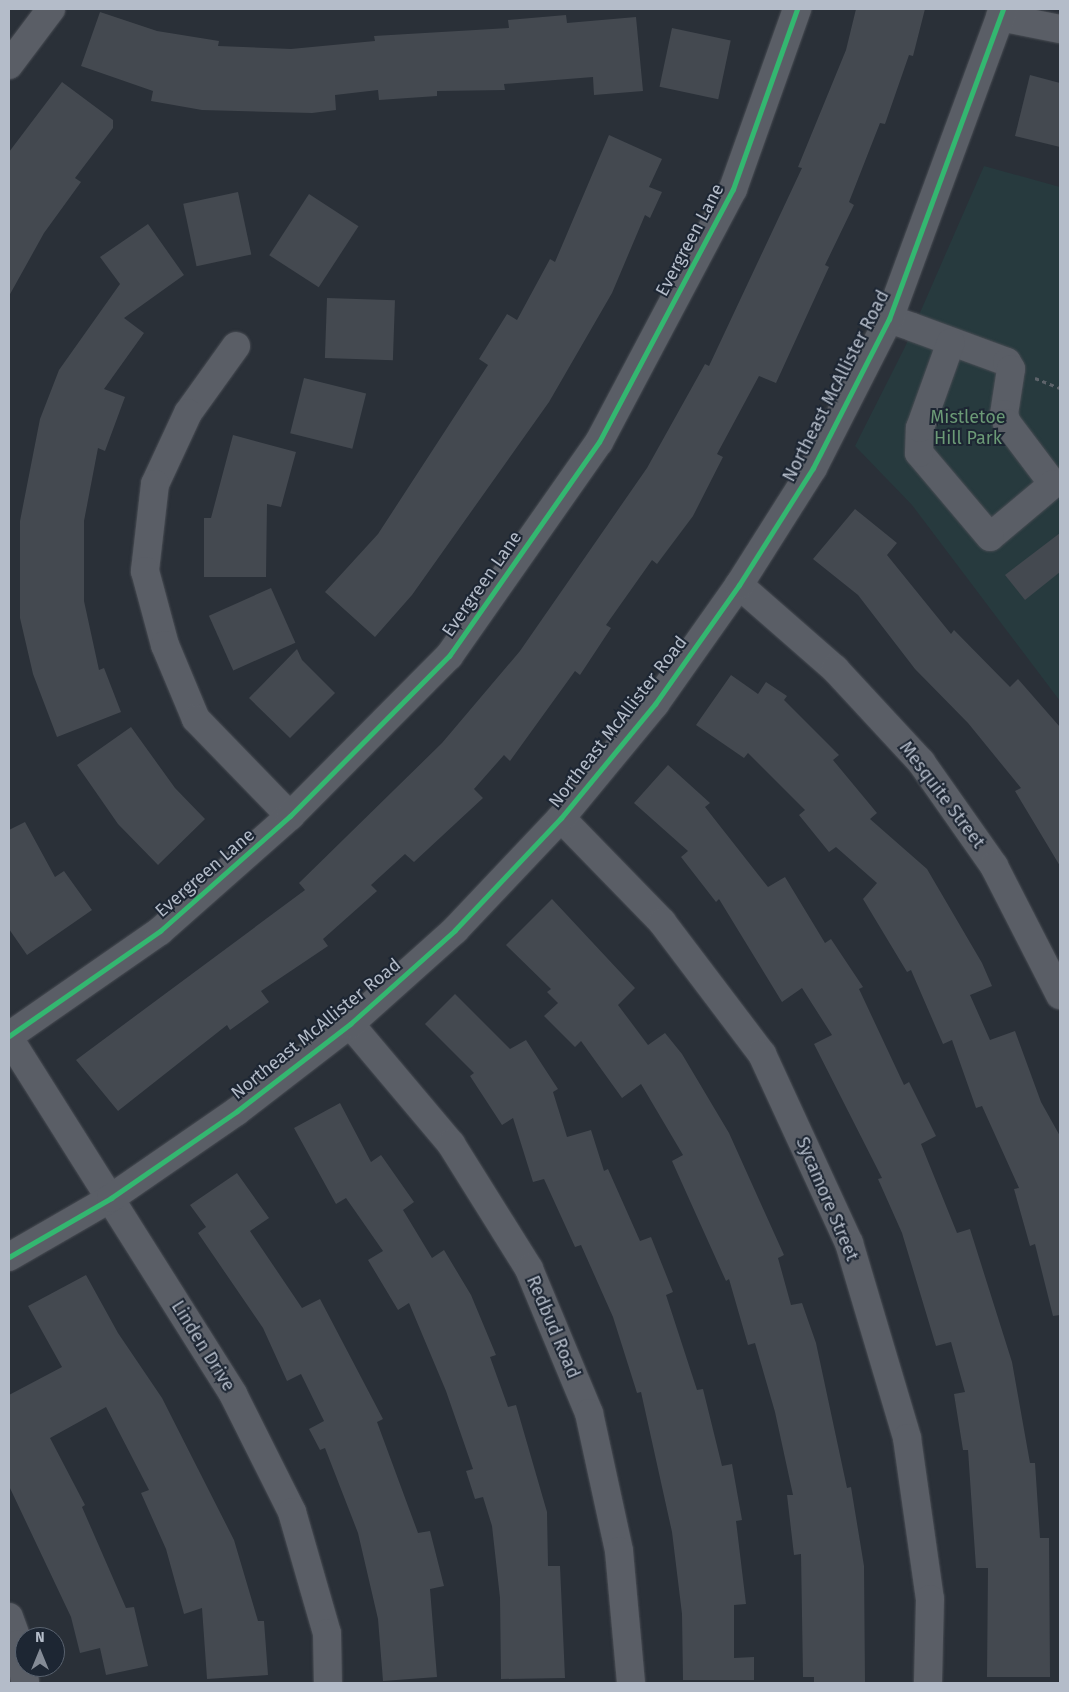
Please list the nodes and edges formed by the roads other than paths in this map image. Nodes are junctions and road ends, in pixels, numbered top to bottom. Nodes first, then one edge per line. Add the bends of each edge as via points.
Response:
1 (51, 9) edge
2 (798, 9) edge
3 (1001, 13) edge
4 (1060, 29) edge
5 (9, 65) edge
6 (889, 319) junction
7 (951, 342) junction
8 (236, 346) dead end
9 (739, 585) junction
10 (290, 816) junction
11 (561, 818) junction
12 (1058, 984) edge
13 (350, 1024) junction
14 (9, 1037) edge
15 (111, 1198) junction
16 (9, 1257) edge
17 (9, 1617) edge
18 (25, 1683) edge
19 (328, 1683) edge
20 (631, 1683) edge
21 (928, 1683) edge

1 - 5 street
2 - 10 street, Evergreen Lane via 733,189 599,442 449,656
3 - 4 street
3 - 6 street, Northeast McAllister Road
6 - 7 street
6 - 9 street, Northeast McAllister Road via 813,468
7 - 7 street via 1007,362 1011,369 1004,414 1007,424 1053,484 990,537 919,453 920,428
8 - 10 street via 188,413 155,484 145,571 165,645 196,719
9 - 11 street, Northeast McAllister Road via 655,704
9 - 12 street, Mesquite Street via 835,669 921,762 994,866
10 - 14 street, Evergreen Lane via 160,931
11 - 13 street, Northeast McAllister Road via 455,930
11 - 21 street, Sycamore Street via 662,922 762,1054 849,1243 907,1438 930,1599
13 - 15 street, Northeast McAllister Road via 237,1111
13 - 20 street, Redbud Road via 451,1144 529,1269 589,1413 619,1551
14 - 15 street, Linden Drive
15 - 16 street, Northeast McAllister Road
15 - 19 street, Linden Drive via 233,1394 292,1512 327,1633
17 - 18 street via 19,1644

